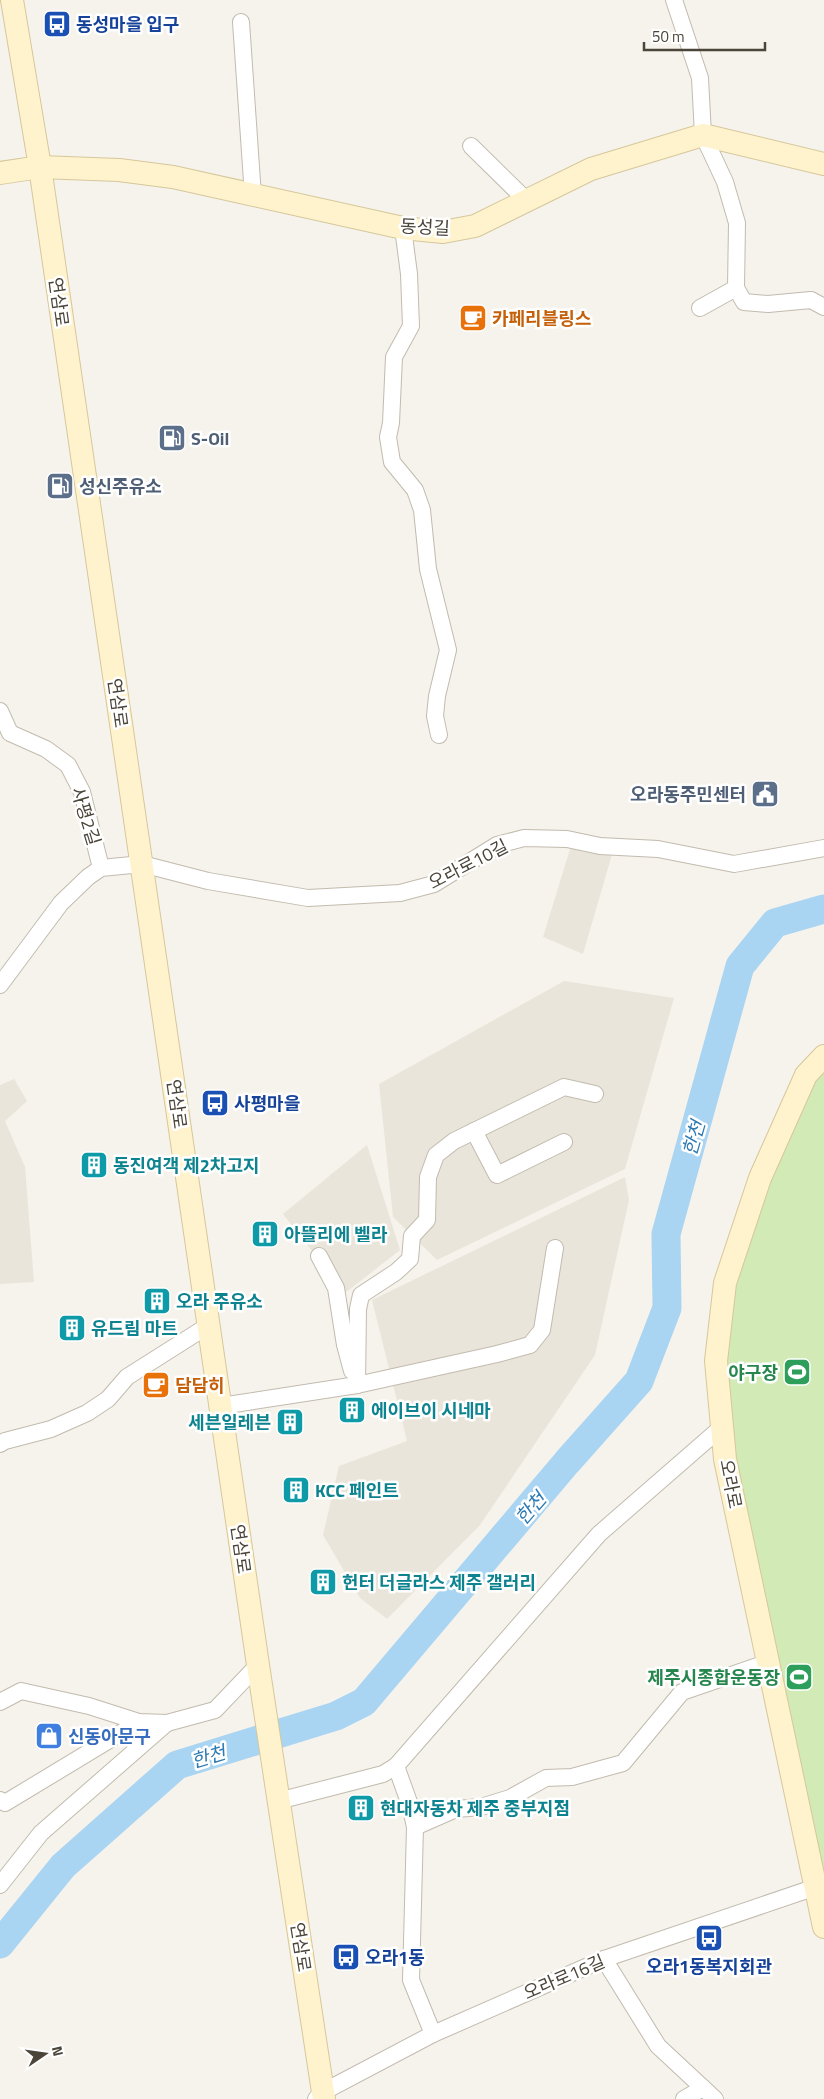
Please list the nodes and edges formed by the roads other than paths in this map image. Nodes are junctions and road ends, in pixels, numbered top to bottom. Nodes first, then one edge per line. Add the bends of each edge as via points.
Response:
1 (12, 0) edge
2 (674, 0) edge
3 (241, 22) dead end
4 (702, 136) junction
5 (471, 146) dead end
6 (824, 164) edge
7 (40, 167) junction
8 (0, 173) edge
9 (253, 196) junction
10 (526, 200) junction
11 (403, 228) junction
12 (736, 288) junction
13 (824, 307) edge
14 (700, 308) dead end
15 (0, 711) edge
16 (439, 735) dead end
17 (824, 848) edge
18 (142, 864) junction
19 (100, 868) junction
20 (0, 985) edge
21 (824, 1056) edge
22 (595, 1094) dead end
23 (474, 1131) junction
24 (564, 1142) dead end
25 (555, 1248) dead end
26 (319, 1256) dead end
27 (209, 1325) junction
28 (357, 1385) junction
29 (221, 1406) junction
30 (723, 1426) junction
31 (0, 1444) edge
32 (769, 1662) junction
33 (258, 1665) junction
34 (0, 1702) edge
35 (139, 1722) junction
36 (167, 1723) junction
37 (396, 1766) junction
38 (277, 1798) junction
39 (0, 1800) edge
40 (415, 1827) junction
41 (0, 1886) edge
42 (820, 1886) edge
43 (824, 1927) edge
44 (604, 1959) junction
45 (433, 2034) junction
46 (709, 2093) edge
47 (321, 2097) edge
48 (684, 2099) edge

1 - 7 main road, 연삼로
2 - 4 street via 700,78
3 - 9 street
4 - 6 main road, 동성길
4 - 10 main road, 동성길 via 591,169
4 - 12 street via 725,182 737,223
5 - 10 street
7 - 8 main road, 동성길
7 - 9 main road, 동성길 via 119,170 164,176
7 - 18 main road, 연삼로
9 - 11 main road, 동성길
10 - 11 main road, 동성길 via 475,226 443,232
11 - 16 street via 411,326 394,357 392,423 388,437 392,462 415,490 422,510 428,569 448,650 434,716
12 - 13 street via 744,302 768,304 811,300
12 - 14 street
15 - 19 street, 사평2길 via 10,733 46,749 68,765 82,792
17 - 18 street, 오라로10길 via 734,864 658,849 600,846 567,839 524,838 497,845 434,884 400,894 308,898 208,881
18 - 19 street, 오라로10길
18 - 27 main road, 연삼로
19 - 20 street via 61,903
21 - 30 main road, 오라로 via 806,1075 760,1178 725,1283 716,1361
22 - 23 street via 564,1087
23 - 24 street via 497,1175
23 - 28 street via 436,1155 428,1177 427,1220 412,1236 410,1259 361,1295
25 - 28 street via 542,1330 530,1345
26 - 28 street via 336,1288 345,1345
27 - 29 main road, 연삼로
27 - 31 street via 127,1377 108,1399 87,1414
28 - 29 street
29 - 33 main road, 연삼로
30 - 32 main road, 오라로 via 726,1459
30 - 37 street via 599,1534
32 - 40 street via 682,1692 623,1763 572,1777 546,1778 510,1798 481,1807 456,1809
32 - 42 main road, 오라로
33 - 36 street via 216,1710
33 - 38 main road, 연삼로
34 - 35 street via 21,1691 89,1706
35 - 36 street
35 - 39 street via 5,1803
36 - 41 street via 42,1833
37 - 38 street via 383,1774
37 - 40 street
38 - 47 main road, 연삼로
40 - 45 street via 411,1980
42 - 43 main road, 오라로
42 - 44 street, 오라로16길
44 - 45 street, 오라로16길
44 - 46 street via 658,2046
45 - 47 street, 오라로16길
46 - 48 street

